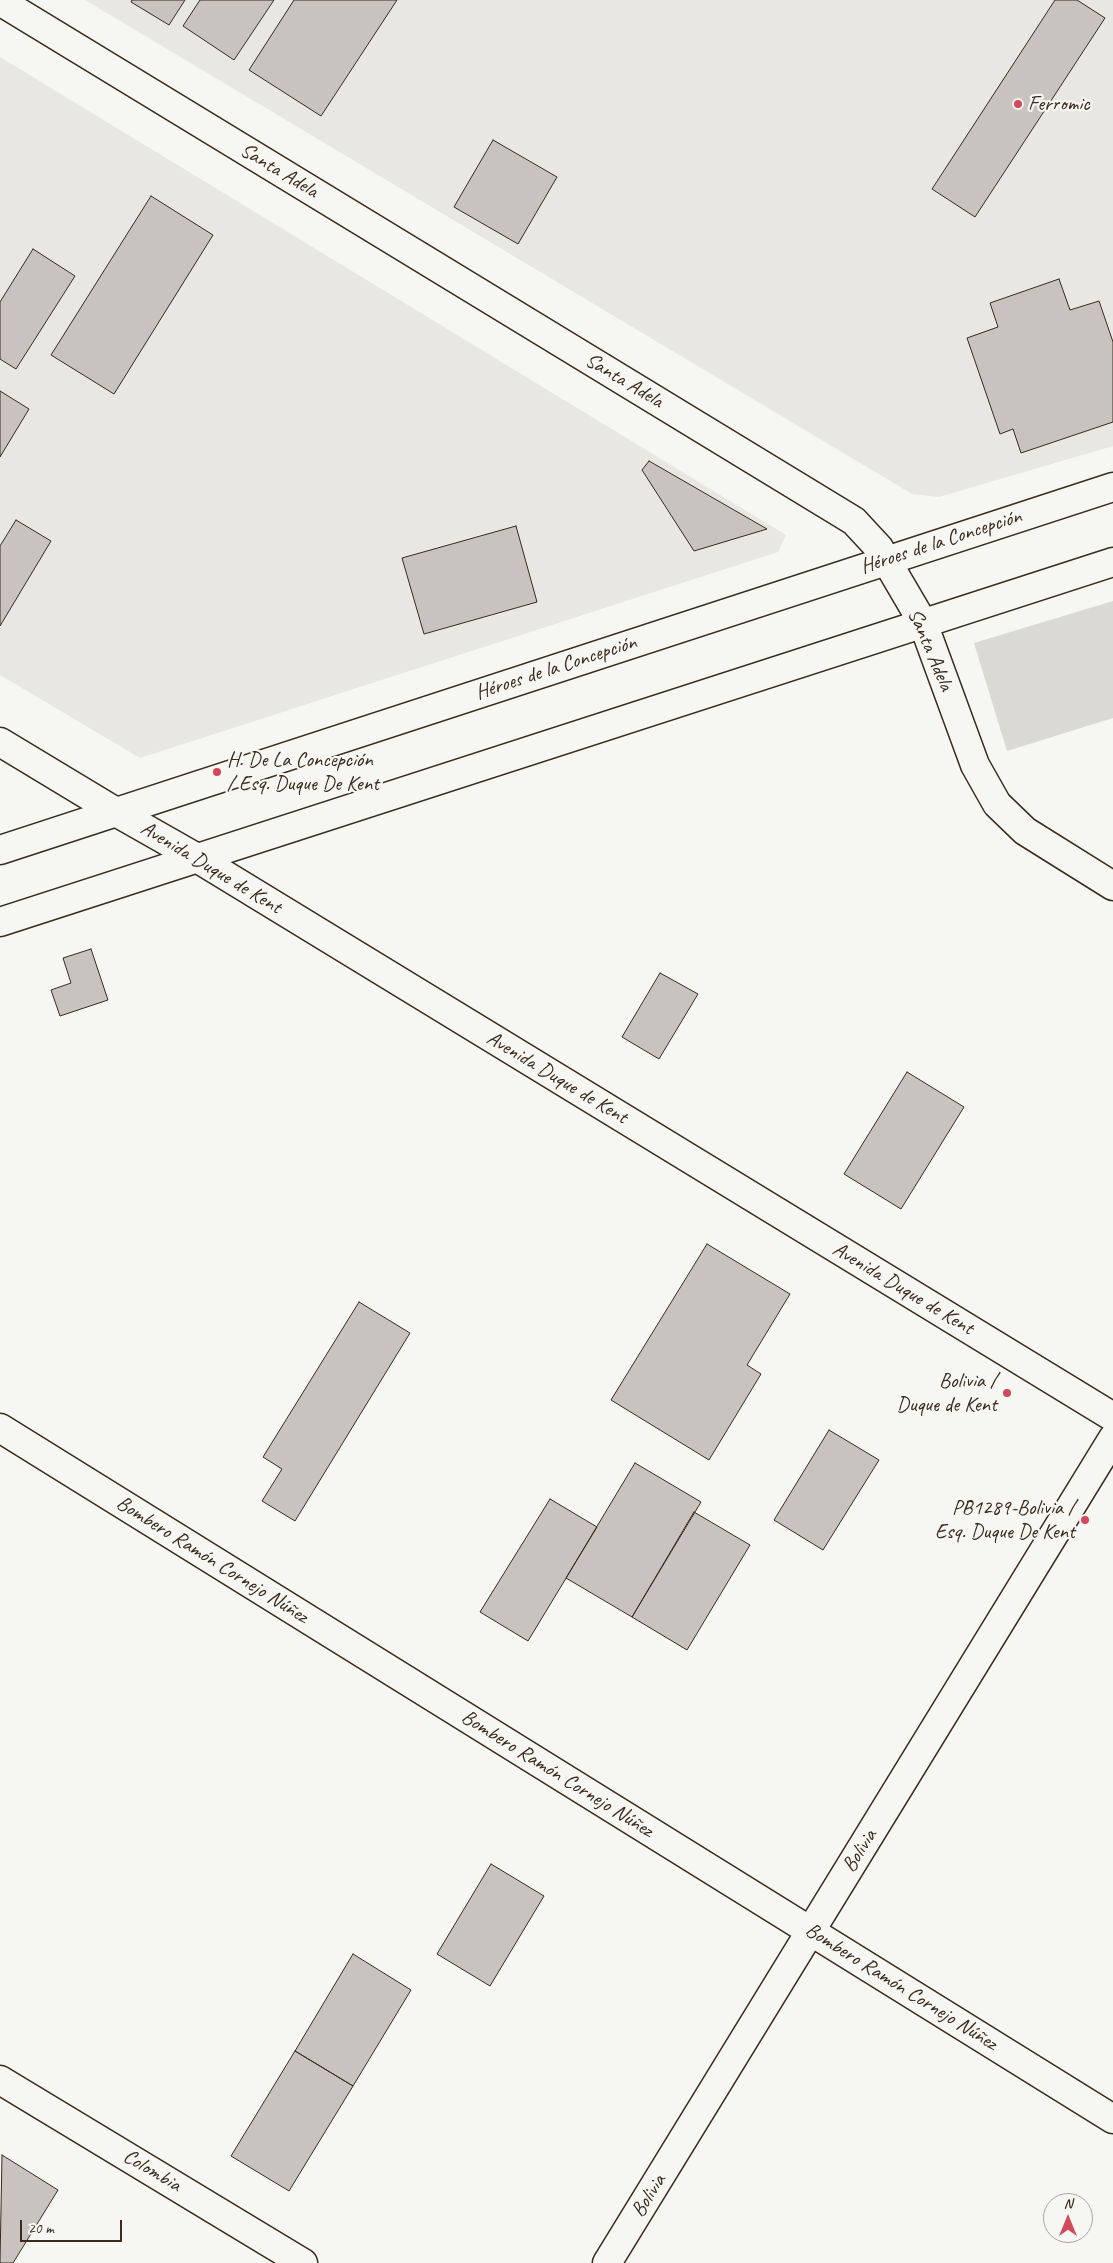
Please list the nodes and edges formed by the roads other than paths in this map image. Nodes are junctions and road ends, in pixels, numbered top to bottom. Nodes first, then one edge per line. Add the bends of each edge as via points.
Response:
1 (0, 1) edge
2 (1113, 487) edge
3 (886, 559) junction
4 (1113, 562) edge
5 (923, 623) junction
6 (0, 742) edge
7 (116, 812) junction
8 (0, 850) edge
9 (197, 858) junction
10 (1113, 886) edge
11 (0, 922) edge
12 (1113, 1417) edge
13 (0, 1428) edge
14 (1113, 1438) edge
15 (811, 1932) junction
16 (0, 2080) edge
17 (1113, 2119) edge
18 (304, 2263) edge
19 (608, 2263) edge

1 - 3 street, Santa Adela via 854,521 872,538
2 - 3 street, Héroes de la Concepción
3 - 5 street, Santa Adela
3 - 7 street, Héroes de la Concepción
4 - 5 street
5 - 9 street
5 - 10 street, Santa Adela via 975,766 997,804 1025,831
6 - 7 street, Avenida Duque de Kent
7 - 8 street, Héroes de la Concepción
7 - 9 street, Avenida Duque de Kent
9 - 11 street
9 - 12 street, Avenida Duque de Kent
13 - 15 street, Bombero Ramón Cornejo Núñez
14 - 15 street, Bolivia
15 - 17 street, Bombero Ramón Cornejo Núñez
15 - 19 street, Bolivia
16 - 18 street, Colombia

